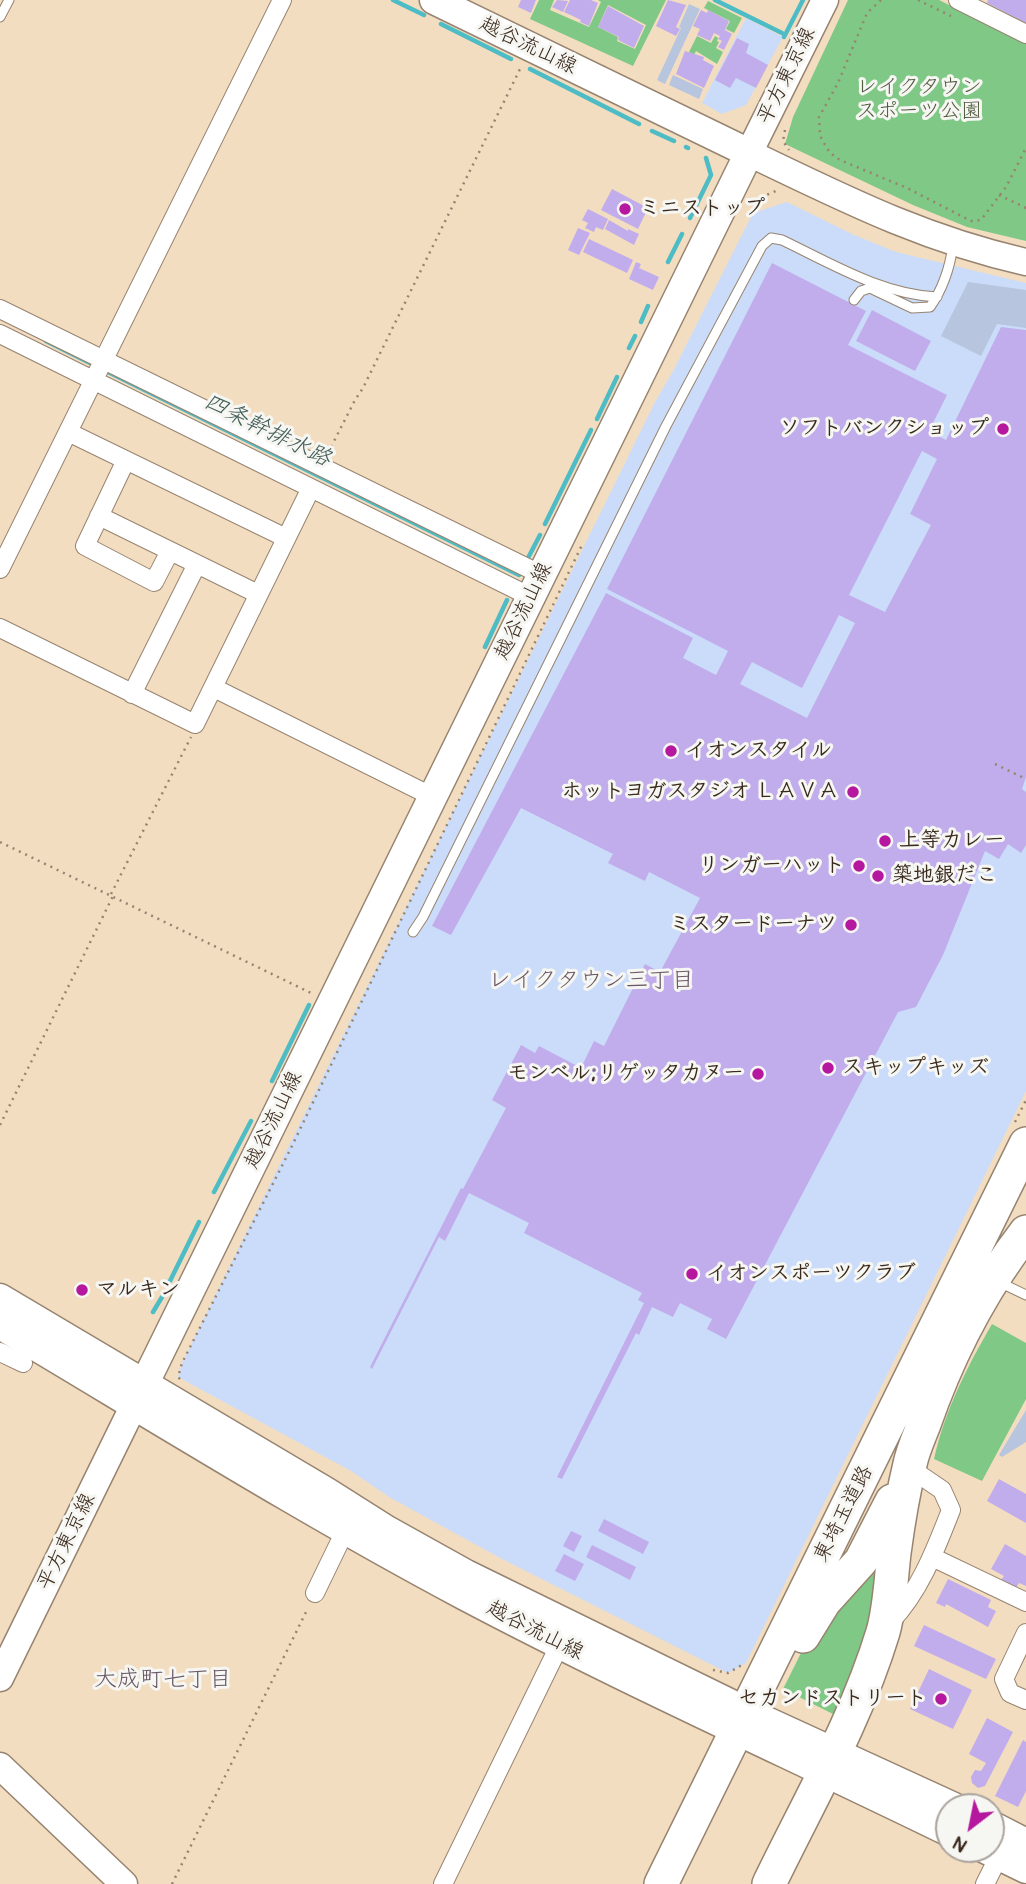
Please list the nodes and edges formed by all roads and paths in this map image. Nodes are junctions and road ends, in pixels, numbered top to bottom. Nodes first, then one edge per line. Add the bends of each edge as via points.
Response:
1 (9, 0) edge
2 (282, 0) edge
3 (435, 0) edge
4 (825, 0) edge
5 (881, 0) edge
6 (958, 0) edge
7 (0, 17) edge
8 (1026, 34) edge
9 (531, 48) junction
10 (785, 128) dead end
11 (1026, 148) edge
12 (749, 153) junction
13 (793, 155) dead end
14 (778, 190) dead end
15 (999, 195) junction
16 (747, 203) dead end
17 (1026, 208) edge
18 (953, 244) junction
19 (1026, 262) edge
20 (937, 297) junction
21 (855, 300) dead end
22 (0, 309) edge
23 (0, 334) edge
24 (99, 370) junction
25 (68, 432) junction
26 (126, 460) junction
27 (321, 467) junction
28 (311, 488) junction
29 (99, 516) junction
30 (286, 538) junction
31 (584, 541) dead end
32 (170, 551) junction
33 (197, 564) junction
34 (0, 569) edge
35 (537, 586) junction
36 (258, 594) junction
37 (0, 628) edge
38 (214, 688) junction
39 (132, 694) junction
40 (195, 724) junction
41 (995, 764) dead end
42 (1026, 779) edge
43 (433, 797) junction
44 (0, 842) edge
45 (112, 895) junction
46 (413, 932) dead end
47 (331, 1004) junction
48 (1026, 1100) edge
49 (0, 1125) edge
50 (1020, 1134) edge
51 (1026, 1232) edge
52 (993, 1279) junction
53 (1026, 1295) edge
54 (0, 1298) edge
55 (0, 1325) edge
56 (0, 1352) edge
57 (23, 1363) dead end
58 (189, 1384) dead end
59 (139, 1394) junction
60 (911, 1461) junction
61 (346, 1529) junction
62 (932, 1557) junction
63 (315, 1592) joint
64 (1026, 1602) edge
65 (884, 1628) junction
66 (1026, 1633) edge
67 (560, 1644) junction
68 (746, 1663) dead end
69 (706, 1668) dead end
70 (0, 1678) edge
71 (1026, 1700) edge
72 (747, 1719) junction
73 (825, 1763) junction
74 (0, 1766) edge
75 (935, 1801) edge
76 (935, 1824) edge
77 (1005, 1832) edge
78 (1026, 1843) edge
79 (1005, 1858) edge
80 (990, 1863) edge
81 (1026, 1869) edge
82 (124, 1884) edge
83 (172, 1884) edge
84 (443, 1884) edge
85 (661, 1884) edge
86 (744, 1884) edge
87 (769, 1884) edge
88 (985, 1884) edge

1 - 7 lane
2 - 24 street
3 - 9 main road, 越谷流山線
4 - 12 main road, 平方東京線
5 - 15 path via 867,13 820,117 824,144 840,160 971,221 981,220
6 - 8 street
9 - 12 main road, 越谷流山線
9 - 27 path
10 - 13 path via 783,141
11 - 15 path
12 - 18 main road
12 - 35 main road, 越谷流山線
14 - 16 path
15 - 17 path
18 - 19 main road
18 - 20 lane
20 - 21 lane via 930,307 912,308 870,288 861,290
20 - 46 lane via 916,296 873,283 782,240 771,238 762,246 666,426
22 - 24 street
23 - 24 street
24 - 25 street
24 - 27 street
24 - 28 street
25 - 26 street
25 - 34 street
26 - 29 street
26 - 30 street
27 - 35 street
28 - 30 street
28 - 35 street
29 - 32 street
29 - 32 street via 85,546 154,582
30 - 36 street
31 - 58 path via 182,1363 178,1377
32 - 33 street
33 - 36 street
33 - 39 street
35 - 43 main road, 越谷流山線
36 - 38 street
37 - 39 street
38 - 40 street
38 - 43 street
39 - 40 street
40 - 45 path
41 - 42 path
43 - 47 main road, 越谷流山線
44 - 45 path
45 - 47 path
45 - 49 path
47 - 59 main road, 越谷流山線
48 - 50 path
50 - 72 highway, 東埼玉道路
51 - 52 highway, 東埼玉道路
52 - 53 lane
52 - 60 highway, 東埼玉道路 via 953,1351
54 - 59 main road, 越谷流山線
55 - 59 main road, 越谷流山線
56 - 57 street
59 - 61 main road, 越谷流山線
59 - 70 main road, 平方東京線
59 - 72 main road, 越谷流山線 via 466,1574
60 - 62 street via 920,1475 942,1490 951,1510
60 - 65 highway, 東埼玉道路
60 - 72 highway via 862,1561 824,1602
61 - 63 street
61 - 67 main road, 越谷流山線
62 - 64 street
62 - 65 street via 901,1611
63 - 83 path
65 - 73 highway, 東埼玉道路 via 869,1674
66 - 71 street via 1004,1679 1010,1693
67 - 72 main road, 越谷流山線
67 - 84 street
68 - 69 path via 728,1673
72 - 73 main road, 越谷流山線
72 - 85 highway, 東埼玉道路
73 - 75 main road, 越谷流山線
73 - 76 main road, 越谷流山線
73 - 86 highway via 782,1816 757,1868
73 - 87 highway, 東埼玉道路
74 - 82 main road
77 - 78 main road
79 - 81 main road
80 - 88 street

